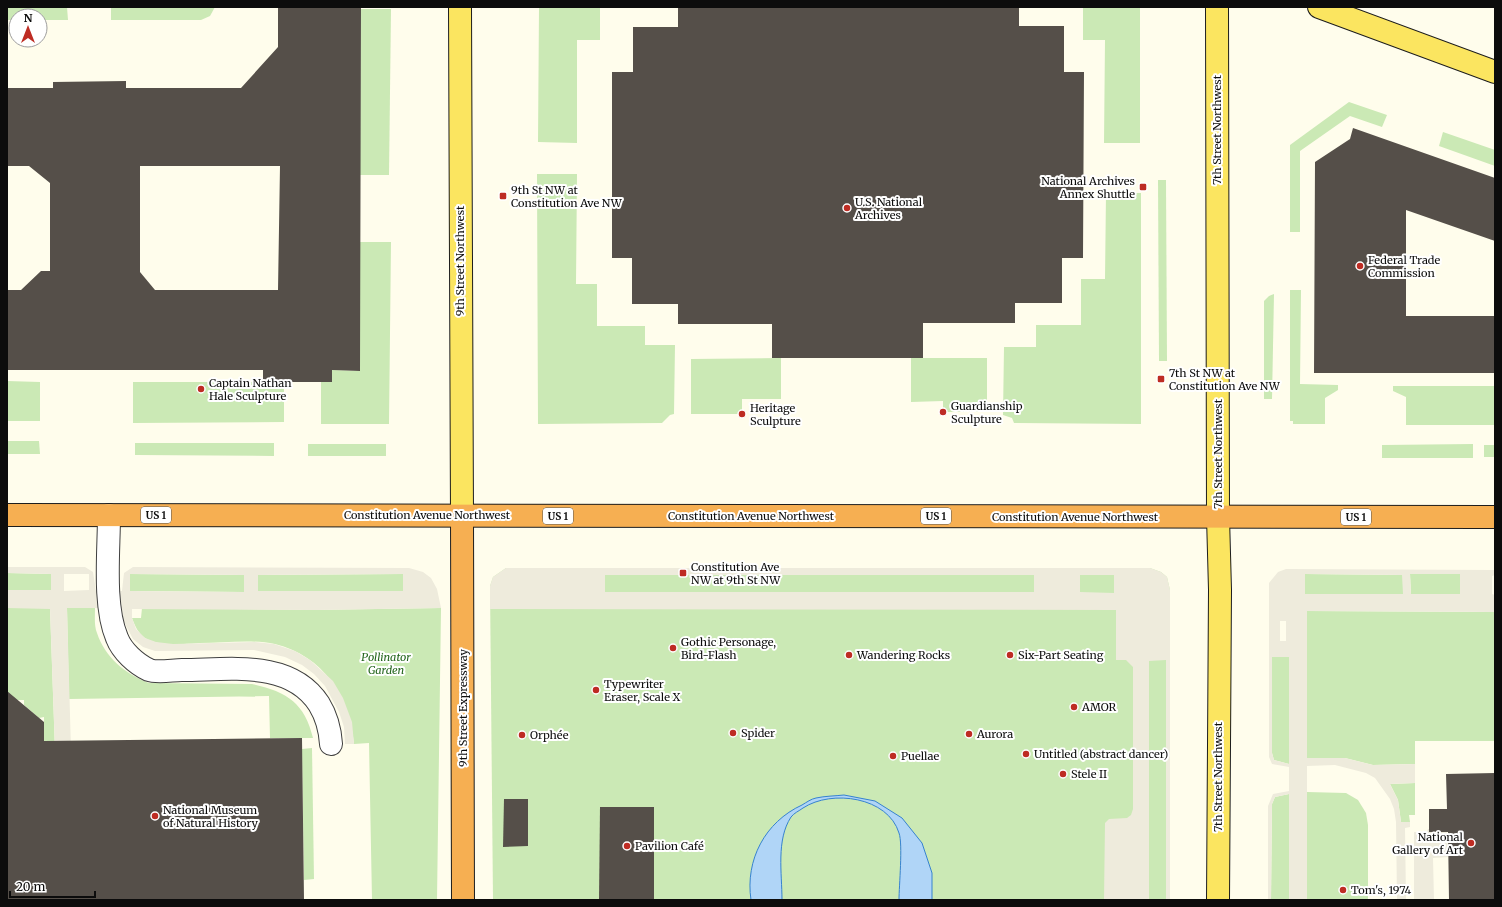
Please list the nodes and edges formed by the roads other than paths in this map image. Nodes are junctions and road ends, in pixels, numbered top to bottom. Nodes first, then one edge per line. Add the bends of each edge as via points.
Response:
1 (460, 7) edge
2 (1217, 7) edge
3 (1319, 7) edge
4 (1495, 72) edge
5 (7, 515) edge
6 (109, 515) junction
7 (462, 516) junction
8 (1218, 517) junction
9 (1495, 517) edge
10 (331, 744) dead end
11 (463, 900) edge
12 (1218, 900) edge

1 - 7 main road, 9th Street Northwest
2 - 8 main road, 7th Street Northwest
3 - 4 main road
5 - 6 highway, Constitution Avenue Northwest / US 1
6 - 7 highway, Constitution Avenue Northwest / US 1
6 - 10 lane via 110,616 117,640 131,658 150,670 255,669 284,675 311,693 326,715
7 - 8 highway, Constitution Avenue Northwest / US 1
7 - 11 highway, 9th Street Expressway
8 - 9 highway, Constitution Avenue Northwest / US 1
8 - 12 main road, 7th Street Northwest

